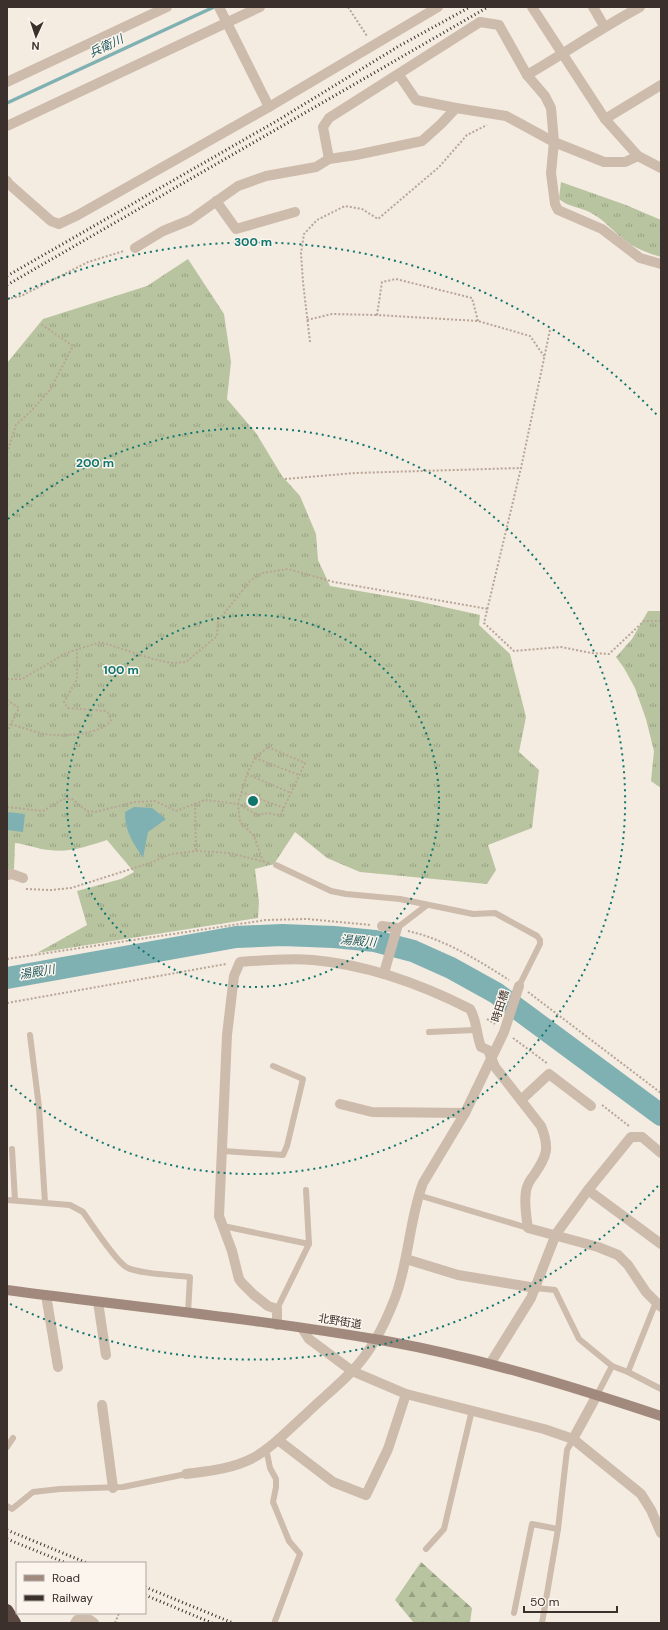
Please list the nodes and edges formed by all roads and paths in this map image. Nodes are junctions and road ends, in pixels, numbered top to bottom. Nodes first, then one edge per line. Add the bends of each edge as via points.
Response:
1 (166, 7) edge
2 (219, 7) edge
3 (260, 7) edge
4 (348, 7) edge
5 (438, 7) edge
6 (532, 7) edge
7 (593, 7) edge
8 (640, 7) edge
9 (227, 24) junction
10 (604, 26) junction
11 (373, 45) junction
12 (563, 54) junction
13 (399, 75) junction
14 (527, 75) junction
15 (7, 82) edge
16 (661, 85) edge
17 (269, 108) junction
18 (456, 108) junction
19 (506, 116) junction
20 (605, 119) junction
21 (7, 126) edge
22 (554, 142) junction
23 (638, 156) junction
24 (329, 159) junction
25 (661, 168) edge
26 (8, 184) edge
27 (216, 201) junction
28 (295, 212) dead end
29 (135, 248) joint
30 (661, 264) edge
31 (7, 299) edge
32 (377, 315) junction
33 (307, 320) junction
34 (478, 321) junction
35 (42, 324) dead end
36 (550, 330) dead end
37 (310, 342) dead end
38 (544, 356) junction
39 (7, 453) edge
40 (521, 468) junction
41 (285, 479) dead end
42 (488, 609) junction
43 (661, 621) edge
44 (77, 649) junction
45 (7, 679) edge
46 (7, 700) edge
47 (11, 724) junction
48 (7, 732) edge
49 (255, 758) junction
50 (246, 774) junction
51 (299, 775) junction
52 (241, 792) junction
53 (291, 793) junction
54 (195, 804) junction
55 (238, 804) junction
56 (7, 807) edge
57 (284, 808) junction
58 (196, 851) junction
59 (263, 861) junction
60 (276, 865) joint
61 (7, 875) edge
62 (23, 878) joint
63 (427, 905) junction
64 (382, 926) joint
65 (396, 929) junction
66 (7, 959) edge
67 (240, 962) junction
68 (384, 971) junction
69 (519, 988) junction
70 (7, 1003) edge
71 (475, 1030) junction
72 (429, 1032) dead end
73 (30, 1035) dead end
74 (491, 1058) junction
75 (273, 1066) dead end
76 (661, 1093) edge
77 (521, 1100) junction
78 (340, 1104) dead end
79 (591, 1106) dead end
80 (465, 1112) junction
81 (12, 1149) dead end
82 (223, 1151) junction
83 (661, 1153) edge
84 (306, 1190) dead end
85 (588, 1190) junction
86 (418, 1195) junction
87 (7, 1200) edge
88 (15, 1200) junction
89 (45, 1203) junction
90 (223, 1226) junction
91 (528, 1228) junction
92 (556, 1234) junction
93 (309, 1244) junction
94 (661, 1244) edge
95 (406, 1259) junction
96 (536, 1288) junction
97 (7, 1290) edge
98 (46, 1295) junction
99 (98, 1302) junction
100 (659, 1302) edge
101 (277, 1309) junction
102 (188, 1313) junction
103 (277, 1325) junction
104 (302, 1328) junction
105 (375, 1339) junction
106 (106, 1355) dead end
107 (490, 1364) junction
108 (58, 1366) dead end
109 (612, 1366) junction
110 (352, 1371) junction
111 (628, 1372) junction
112 (661, 1389) edge
113 (406, 1394) junction
114 (597, 1395) junction
115 (102, 1406) dead end
116 (472, 1410) junction
117 (661, 1416) edge
118 (13, 1438) dead end
119 (573, 1439) junction
120 (278, 1440) junction
121 (7, 1447) edge
122 (266, 1448) junction
123 (186, 1474) joint
124 (114, 1488) junction
125 (7, 1506) edge
126 (558, 1529) junction
127 (661, 1533) edge
128 (426, 1549) dead end
129 (7, 1610) edge
130 (514, 1613) dead end
131 (120, 1614) edge
132 (275, 1621) dead end
133 (15, 1623) edge
134 (75, 1623) edge
135 (94, 1623) edge
136 (115, 1623) edge
137 (542, 1623) edge

1 - 15 street
2 - 9 street
3 - 9 street
4 - 11 path
5 - 11 street
6 - 12 street
7 - 10 street
8 - 10 street
9 - 17 street
9 - 21 street
10 - 12 street
11 - 17 street
12 - 14 street
12 - 20 street
13 - 14 street via 480,22 499,25
13 - 18 street via 416,100
13 - 24 street via 329,118 323,127
14 - 22 street via 545,96 551,108
16 - 20 street
17 - 26 street via 59,224 51,221
18 - 19 street
18 - 24 street via 422,141
19 - 22 street
19 - 33 path via 467,135 439,167 378,219 362,209 345,206 317,220 304,234 301,253
20 - 23 street
22 - 23 street via 604,162 625,162
22 - 30 street via 551,173 558,210 602,229 640,258
23 - 25 street
24 - 27 street via 316,167 259,178 238,186
27 - 28 street via 236,229
27 - 29 street via 190,220 163,231
29 - 31 path via 88,262 21,296
32 - 33 path via 332,314
32 - 34 path
32 - 34 path via 382,282 396,279 472,298
33 - 37 path
34 - 38 path via 530,336
35 - 39 path via 73,346 50,390 16,425
36 - 38 path
38 - 40 path
40 - 41 path via 355,473
40 - 42 path
42 - 43 path via 484,623 514,651 560,647 609,654 644,621
42 - 44 path via 334,582 288,569 262,573 250,581 218,621 217,636 186,662 171,663 153,659 101,642
44 - 45 path via 22,680
44 - 47 path via 77,680 64,702 68,708 105,711 111,720 107,726 90,733 53,735
46 - 47 path via 19,708
47 - 48 path
49 - 50 path
49 - 51 path
49 - 51 path via 268,747 305,763
50 - 52 path
50 - 53 path
51 - 53 path
52 - 55 path
52 - 57 path
53 - 57 path
54 - 55 path via 205,800
54 - 56 path via 176,811 155,801 135,802 95,812 87,811 72,799 63,799 44,811
54 - 58 path
55 - 57 path via 257,815 268,813 280,816
55 - 59 path via 240,822 254,836
58 - 59 path via 230,853
58 - 62 path via 171,854 71,888 26,889
59 - 60 path
60 - 63 lane via 331,891 400,899
61 - 62 street
63 - 65 lane
63 - 69 lane via 473,914 495,913 537,936 540,944
64 - 65 street
64 - 66 path via 307,919 266,920
65 - 68 street
65 - 69 path via 423,934 455,949 482,962
67 - 68 street via 271,959 312,960
67 - 70 path
67 - 82 street via 234,976 227,1035
68 - 71 street via 428,988 470,1009 474,1016
69 - 74 street, 時田橋 via 505,1031
69 - 76 path
71 - 72 lane
71 - 74 street via 481,1046 488,1050
73 - 89 lane via 39,1107
74 - 77 street
74 - 80 street, 時田橋
75 - 82 lane via 303,1079 283,1155
77 - 79 street via 549,1074
77 - 91 street via 541,1126 547,1144 543,1162 526,1190
78 - 80 street via 372,1112
80 - 86 street, 時田橋
81 - 88 lane
82 - 90 street via 219,1216
83 - 85 street via 642,1137 631,1137
84 - 93 lane
85 - 92 street
85 - 94 street
86 - 91 lane
86 - 95 street, 時田橋
87 - 88 lane
88 - 89 lane
89 - 102 lane via 70,1205 84,1212 126,1267 190,1277
90 - 93 lane
90 - 101 street via 239,1279 254,1295 268,1306
91 - 92 street
92 - 96 street
92 - 100 street via 618,1255 646,1292
93 - 101 lane
95 - 96 street via 458,1275
95 - 105 street, 時田橋 via 395,1298
96 - 107 street
96 - 109 lane via 555,1290 579,1339
97 - 98 main road, 北野街道
98 - 99 main road, 北野街道
98 - 108 street
99 - 102 main road, 北野街道
99 - 106 street
100 - 111 lane
101 - 103 street
102 - 103 main road, 北野街道
103 - 104 main road, 北野街道
104 - 105 main road, 北野街道
104 - 110 street via 309,1339
105 - 107 main road, 北野街道
105 - 110 street, 時田橋
107 - 114 main road, 北野街道
109 - 111 lane
109 - 114 lane
110 - 113 street
110 - 120 street, 時田橋
111 - 112 lane
113 - 116 street
113 - 120 street via 388,1449 366,1495 333,1482
114 - 117 main road, 北野街道
114 - 119 street
115 - 124 street
116 - 119 street
116 - 128 lane via 444,1529
118 - 121 lane
119 - 126 lane via 567,1450
119 - 127 street via 641,1494
120 - 122 street, 時田橋
122 - 123 street, 時田橋 via 232,1467
122 - 132 lane via 270,1468 276,1478 273,1502 289,1541 300,1554
123 - 124 lane
124 - 125 lane via 33,1492 12,1509
126 - 130 lane via 532,1524
126 - 137 lane
129 - 133 highway
131 - 136 path
134 - 135 street via 77,1620 90,1620

